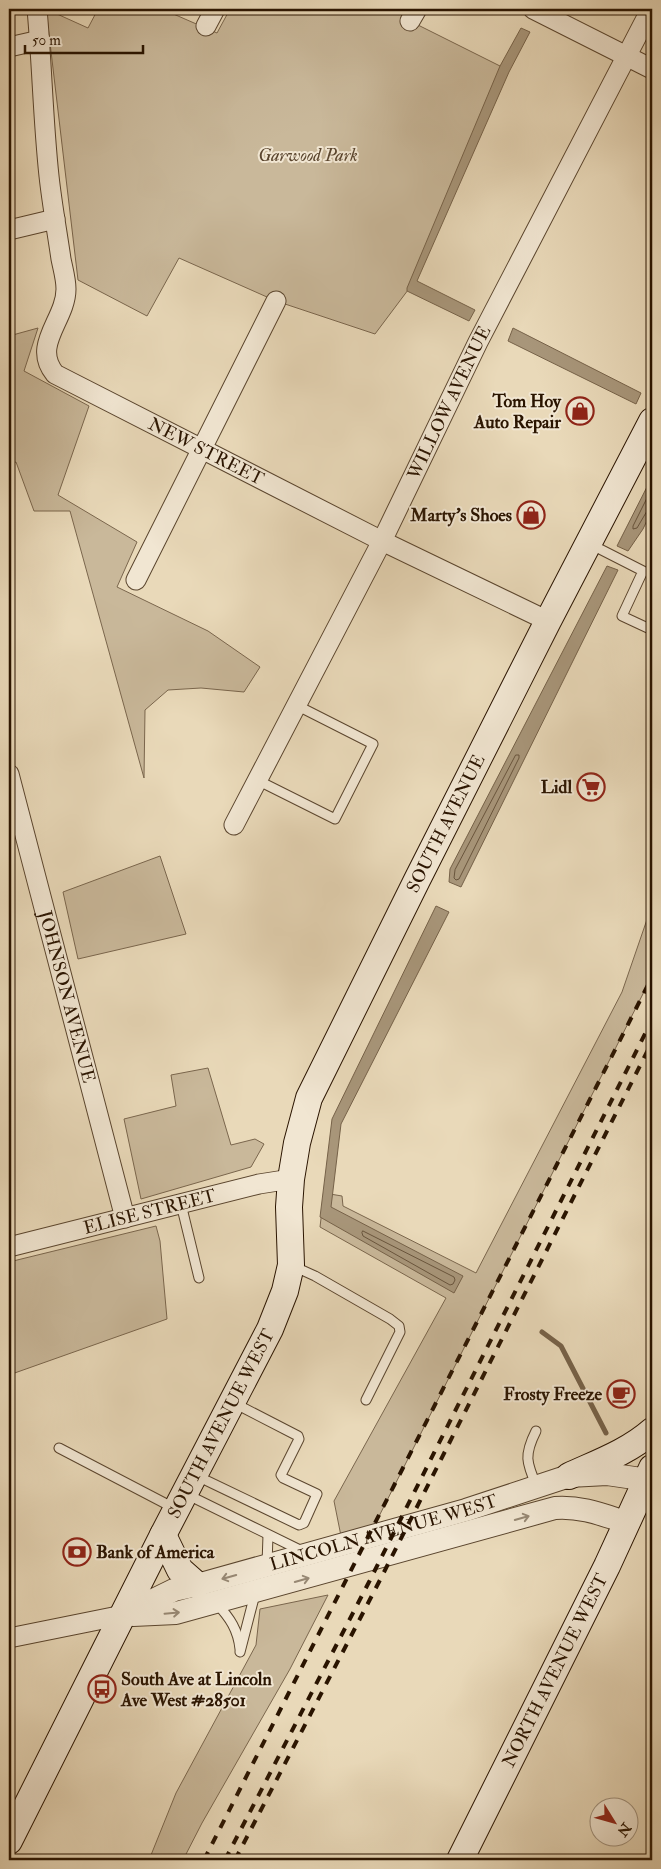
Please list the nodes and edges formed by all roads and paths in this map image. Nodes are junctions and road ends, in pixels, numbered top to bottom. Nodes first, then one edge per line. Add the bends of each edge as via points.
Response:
1 (37, 9) edge
2 (215, 9) edge
3 (533, 9) edge
4 (650, 9) edge
5 (206, 26) dead end
6 (40, 40) junction
7 (9, 47) edge
8 (627, 56) junction
9 (652, 69) edge
10 (55, 219) junction
11 (9, 230) edge
12 (276, 301) dead end
13 (652, 421) edge
14 (202, 448) junction
15 (382, 541) junction
16 (589, 543) junction
17 (136, 580) dead end
18 (548, 622) junction
19 (652, 630) edge
20 (296, 705) junction
21 (9, 774) edge
22 (257, 780) junction
23 (234, 825) dead end
24 (291, 1179) junction
25 (181, 1204) junction
26 (124, 1218) junction
27 (9, 1247) edge
28 (291, 1254) junction
29 (199, 1278) dead end
30 (366, 1400) dead end
31 (233, 1402) junction
32 (652, 1430) edge
33 (536, 1431) dead end
34 (58, 1448) dead end
35 (650, 1474) edge
36 (569, 1476) junction
37 (537, 1487) junction
38 (185, 1492) junction
39 (628, 1522) junction
40 (163, 1535) junction
41 (268, 1535) junction
42 (309, 1554) junction
43 (267, 1566) junction
44 (255, 1593) junction
45 (206, 1594) junction
46 (123, 1615) junction
47 (9, 1638) edge
48 (9, 1842) edge
49 (460, 1860) edge

1 - 6 street
2 - 5 street
3 - 8 street
4 - 8 street, WILLOW AVENUE
6 - 7 street
6 - 10 street
8 - 9 street
8 - 15 street, WILLOW AVENUE via 478,342
10 - 11 street
10 - 14 street, NEW STREET via 66,288 62,311 48,340 46,359 49,368 69,382
12 - 14 street
13 - 16 main road, SOUTH AVENUE
14 - 15 street, NEW STREET
14 - 17 street
15 - 18 street, NEW STREET
15 - 20 street, WILLOW AVENUE
16 - 18 main road, SOUTH AVENUE
16 - 19 lane via 643,571 622,616
18 - 24 main road, SOUTH AVENUE via 310,1098 297,1142
20 - 22 street, WILLOW AVENUE
20 - 22 lane via 373,744 335,819
21 - 26 street, JOHNSON AVENUE
22 - 23 street, WILLOW AVENUE
24 - 25 street, ELISE STREET
24 - 28 main road, SOUTH AVENUE
25 - 26 street, ELISE STREET
25 - 29 lane
26 - 27 street, ELISE STREET
28 - 30 lane via 315,1276 399,1326 400,1332
28 - 31 main road, SOUTH AVENUE WEST via 285,1291 270,1330
31 - 38 main road, SOUTH AVENUE WEST
31 - 38 lane via 298,1436 281,1475 317,1494 304,1523 299,1526
32 - 36 main road via 626,1450
33 - 37 lane via 527,1448 527,1465
34 - 38 lane
35 - 36 street, LINCOLN AVENUE WEST
35 - 39 main road, NORTH AVENUE WEST
36 - 37 street, LINCOLN AVENUE WEST
37 - 42 street, LINCOLN AVENUE WEST
38 - 40 main road, SOUTH AVENUE WEST
38 - 41 lane
44 -> 39 street, LINCOLN AVENUE WEST via 555,1508 584,1509
39 - 49 main road, NORTH AVENUE WEST
40 - 45 main road via 180,1570
40 - 46 main road, SOUTH AVENUE WEST
41 - 42 lane
41 - 43 lane
42 - 43 street, LINCOLN AVENUE WEST
43 -> 45 street, LINCOLN AVENUE WEST
44 - 45 street, LINCOLN AVENUE WEST
44 - 45 lane via 240,1652 240,1642 230,1618
45 - 46 street, LINCOLN AVENUE WEST via 174,1590
46 - 47 street, LINCOLN AVENUE WEST
46 - 48 main road, SOUTH AVENUE WEST

